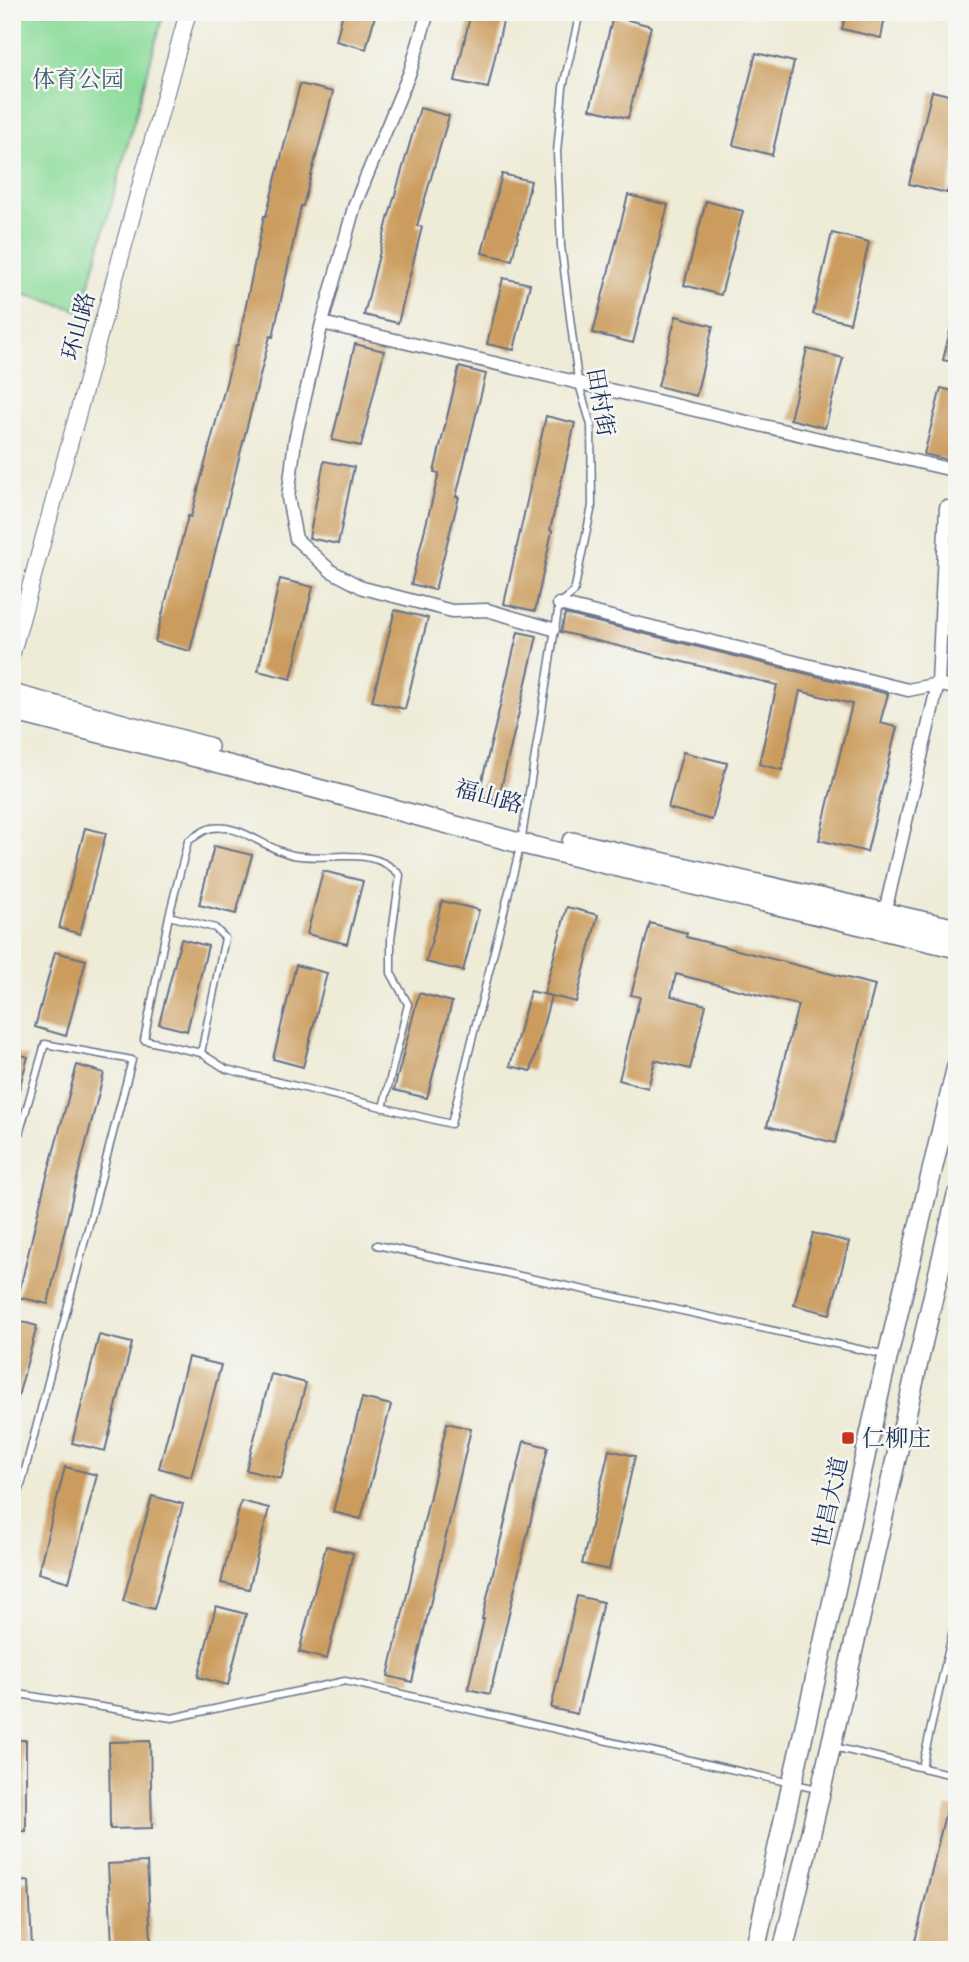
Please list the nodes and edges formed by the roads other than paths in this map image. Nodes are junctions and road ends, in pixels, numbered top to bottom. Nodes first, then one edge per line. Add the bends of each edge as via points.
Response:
1 (188, 12) edge
2 (428, 12) edge
3 (580, 12) edge
4 (322, 323) junction
5 (578, 381) junction
6 (957, 471) edge
7 (946, 507) dead end
8 (559, 604) junction
9 (554, 629) junction
10 (12, 653) edge
11 (938, 684) junction
12 (957, 689) edge
13 (12, 694) edge
14 (12, 711) edge
15 (522, 837) junction
16 (169, 916) junction
17 (883, 921) junction
18 (957, 929) edge
19 (957, 948) edge
20 (201, 1053) junction
21 (957, 1066) edge
22 (383, 1108) junction
23 (12, 1159) edge
24 (957, 1195) edge
25 (377, 1245) dead end
26 (951, 1246) edge
27 (887, 1356) junction
28 (12, 1520) edge
29 (957, 1612) edge
30 (12, 1693) edge
31 (832, 1746) junction
32 (922, 1767) junction
33 (957, 1776) edge
34 (794, 1784) junction
35 (822, 1791) junction
36 (755, 1950) edge
37 (783, 1950) edge

1 - 10 main road, 环山路
2 - 4 street via 410,72 355,204
3 - 5 lane, 田村街 via 563,87 557,152 561,246
4 - 5 street
4 - 9 street via 295,440 288,498 296,539 331,571 363,588 453,611 487,610
5 - 6 street
5 - 8 lane, 田村街 via 591,425 592,506 573,592
7 - 11 street
8 - 9 lane, 田村街
8 - 11 street via 908,690
9 - 15 lane, 田村街
11 - 12 street
11 - 17 street
13 - 15 main road, 福山路
14 - 15 main road
15 - 17 main road
15 - 22 lane, 田村街 via 451,1124
16 - 20 lane via 215,928 225,938
16 - 20 lane via 144,1040
16 - 22 lane via 188,841 211,828 235,830 293,855 359,856 391,864 400,875 391,973 408,1004
17 - 18 main road
17 - 19 main road
20 - 22 lane via 226,1069
21 - 27 main road, 世昌大道
23 - 28 lane via 44,1044 132,1060
24 - 26 main road
25 - 27 lane
26 - 31 main road via 912,1383
27 - 34 main road, 世昌大道
29 - 32 lane
30 - 34 lane via 172,1718 345,1681
31 - 32 lane
31 - 35 main road
32 - 33 lane
34 - 35 lane
34 - 36 main road, 世昌大道
35 - 37 main road

